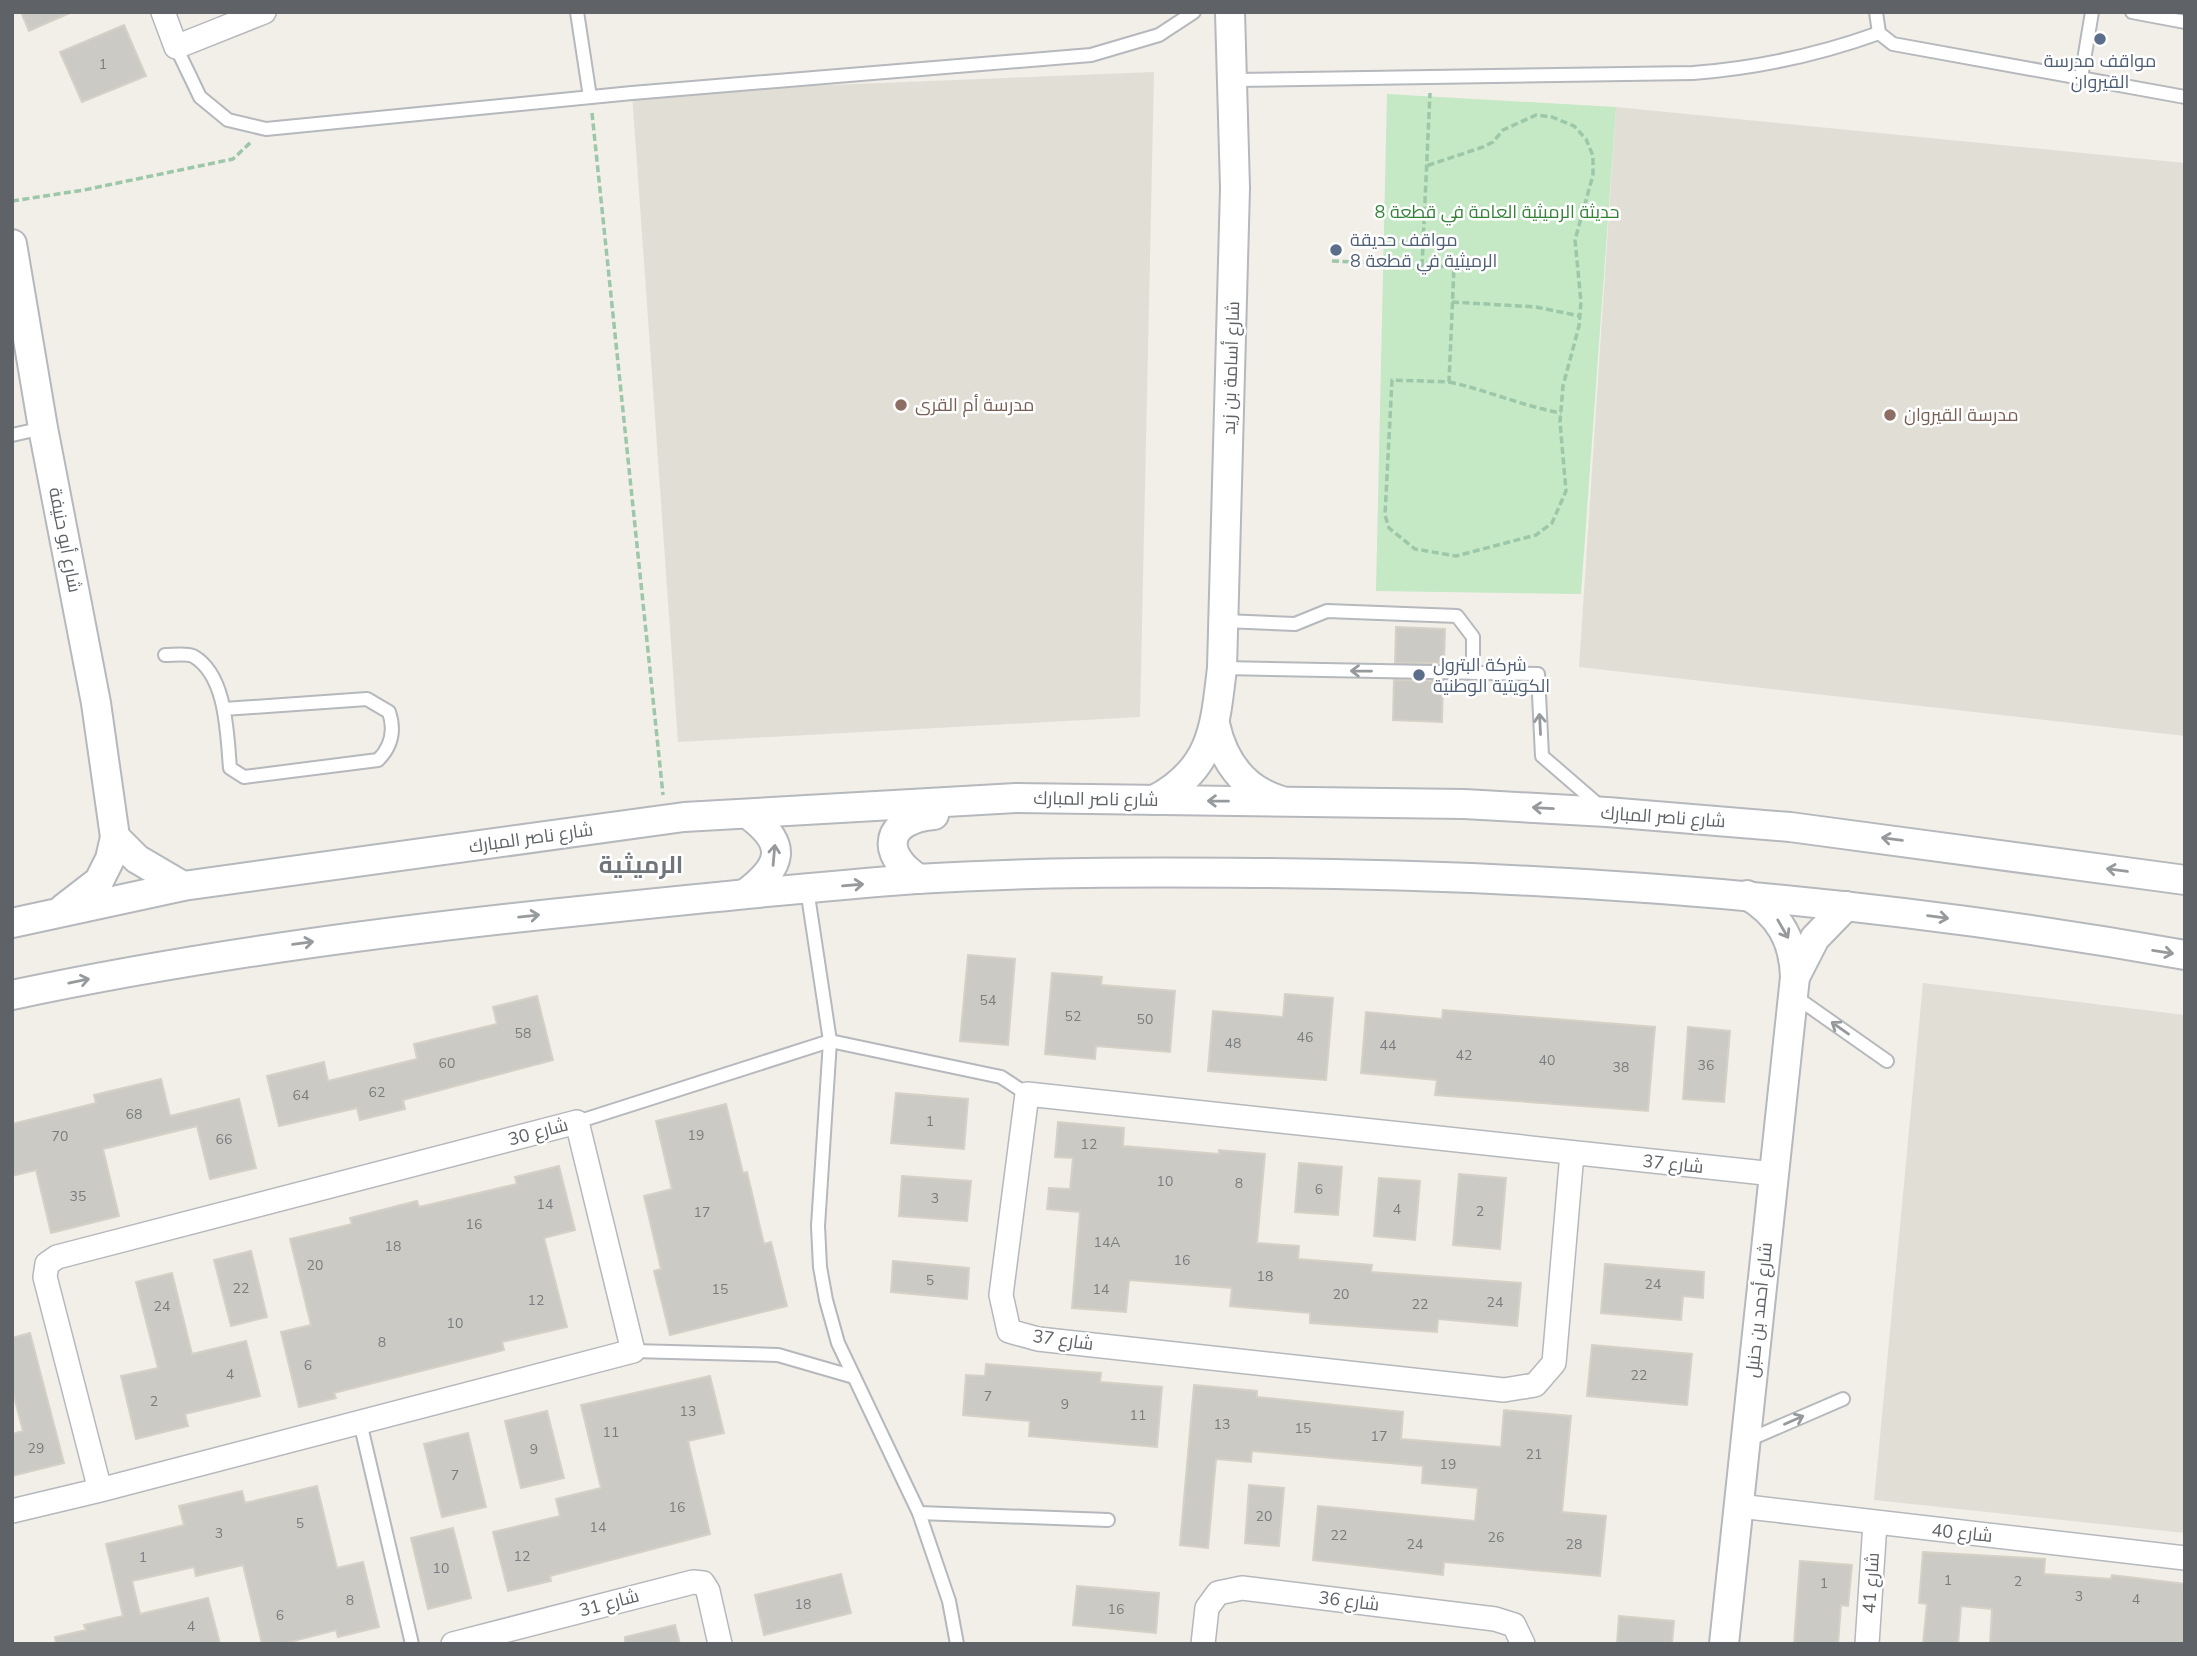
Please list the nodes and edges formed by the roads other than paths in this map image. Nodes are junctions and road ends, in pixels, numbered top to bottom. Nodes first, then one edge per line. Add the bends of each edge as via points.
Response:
1 (163, 12) edge
2 (264, 12) edge
3 (577, 12) edge
4 (1194, 12) edge
5 (1230, 12) edge
6 (1876, 12) edge
7 (2092, 12) edge
8 (2132, 12) edge
9 (2185, 22) edge
10 (1879, 33) junction
11 (176, 47) junction
12 (2081, 78) junction
13 (1234, 80) junction
14 (590, 97) junction
15 (2185, 97) edge
16 (12, 244) edge
17 (43, 428) junction
18 (12, 435) edge
19 (1224, 621) junction
20 (166, 655) dead end
21 (1222, 668) junction
22 (1473, 673) junction
23 (225, 709) junction
24 (1215, 724) junction
25 (1016, 798) junction
26 (1154, 800) junction
27 (1285, 802) junction
28 (1606, 812) junction
29 (749, 815) junction
30 (115, 836) junction
31 (919, 879) junction
32 (2184, 879) edge
33 (184, 886) junction
34 (807, 889) junction
35 (745, 894) junction
36 (1747, 895) junction
37 (1846, 906) junction
38 (61, 911) junction
39 (12, 923) edge
40 (2185, 956) edge
41 (1794, 986) junction
42 (12, 995) edge
43 (830, 1041) junction
44 (1887, 1061) dead end
45 (1027, 1094) junction
46 (577, 1122) junction
47 (1572, 1153) junction
48 (1774, 1174) junction
49 (633, 1351) junction
50 (854, 1377) junction
51 (1843, 1399) dead end
52 (360, 1422) junction
53 (1746, 1442) junction
54 (100, 1490) junction
55 (1739, 1506) junction
56 (12, 1511) edge
57 (919, 1513) junction
58 (1108, 1520) dead end
59 (1875, 1523) junction
60 (2185, 1558) edge
61 (412, 1644) edge
62 (453, 1644) edge
63 (720, 1644) edge
64 (957, 1644) edge
65 (1203, 1644) edge
66 (1523, 1644) edge
67 (1724, 1644) edge
68 (1867, 1644) edge

1 - 11 street
2 - 11 street
3 - 14 lane
4 - 14 lane via 1159,35 1091,55
5 - 13 street, شارع أسامة بن زيد
6 - 10 lane
7 - 12 lane
8 - 9 lane
10 - 12 lane via 1893,44
10 - 13 lane via 1807,57 1732,70
11 - 14 lane via 200,97 228,120 266,129
12 - 15 lane
13 - 19 street, شارع أسامة بن زيد
16 - 17 street, شارع أبو حنيفة
17 - 18 lane
17 - 30 street, شارع أبو حنيفة via 96,703
19 - 21 street, شارع أسامة بن زيد
19 - 22 lane via 1295,624 1327,611 1457,617 1473,637
20 - 23 lane via 191,655 205,666
22 -> 21 lane
21 - 24 street, شارع أسامة بن زيد
28 -> 22 lane via 1542,757 1538,674
23 - 23 lane via 230,768 244,776 378,760 388,751 393,725 389,712 368,699
24 - 26 street, شارع أسامة بن زيد via 1206,751 1189,775
24 - 27 street, شارع أسامة بن زيد via 1224,754 1243,780
25 - 26 street, شارع ناصر المبارك
25 - 29 street, شارع ناصر المبارك
25 - 31 street via 998,811 915,817 901,824 894,834 893,853 903,869
27 -> 26 street, شارع ناصر المبارك
28 -> 27 street, شارع ناصر المبارك via 1464,804
32 -> 28 street, شارع ناصر المبارك via 1804,828
29 - 33 street, شارع ناصر المبارك via 666,819
35 -> 29 street via 765,879 776,855 772,835
30 - 33 street via 137,859
30 - 38 street, شارع أبو حنيفة via 99,881
34 -> 31 street
31 - 36 street via 1145,872 1338,874
33 - 38 street, شارع ناصر المبارك
34 - 35 street
34 - 43 lane
42 -> 35 street via 146,967 383,931
36 - 37 street
36 -> 41 street, شارع أحمد بن حنبل via 1774,915 1784,929 1791,944
37 -> 40 street
37 - 41 street, شارع أحمد بن حنبل via 1815,937
38 - 39 street, شارع ناصر المبارك
44 -> 41 lane
41 - 48 street, شارع أحمد بن حنبل
43 - 45 lane via 1001,1077
43 - 46 lane
43 - 50 lane via 818,1246 826,1300
45 - 47 street, شارع 37
45 - 47 street, شارع 37 via 1001,1295 1009,1331 1038,1339 1504,1390 1535,1385 1554,1363
46 - 49 street, شارع 30
46 - 54 street, شارع 30 via 57,1257 47,1265 45,1277
47 - 48 street, شارع 37
48 - 53 street, شارع أحمد بن حنبل
49 - 50 lane via 778,1355
49 - 52 street
50 - 57 lane
53 -> 51 lane
52 - 54 street
52 - 61 lane
53 - 55 street, شارع أحمد بن حنبل
54 - 56 street
55 - 59 street, شارع 40
55 - 67 street, شارع أحمد بن حنبل
57 - 58 lane
57 - 64 lane via 949,1601
59 - 60 street, شارع 40
59 - 68 street, شارع 41
62 - 63 street, شارع 31 via 693,1582 703,1583 708,1591
65 - 66 street, شارع 36 via 1207,1608 1218,1593 1242,1588 1495,1619 1514,1625

